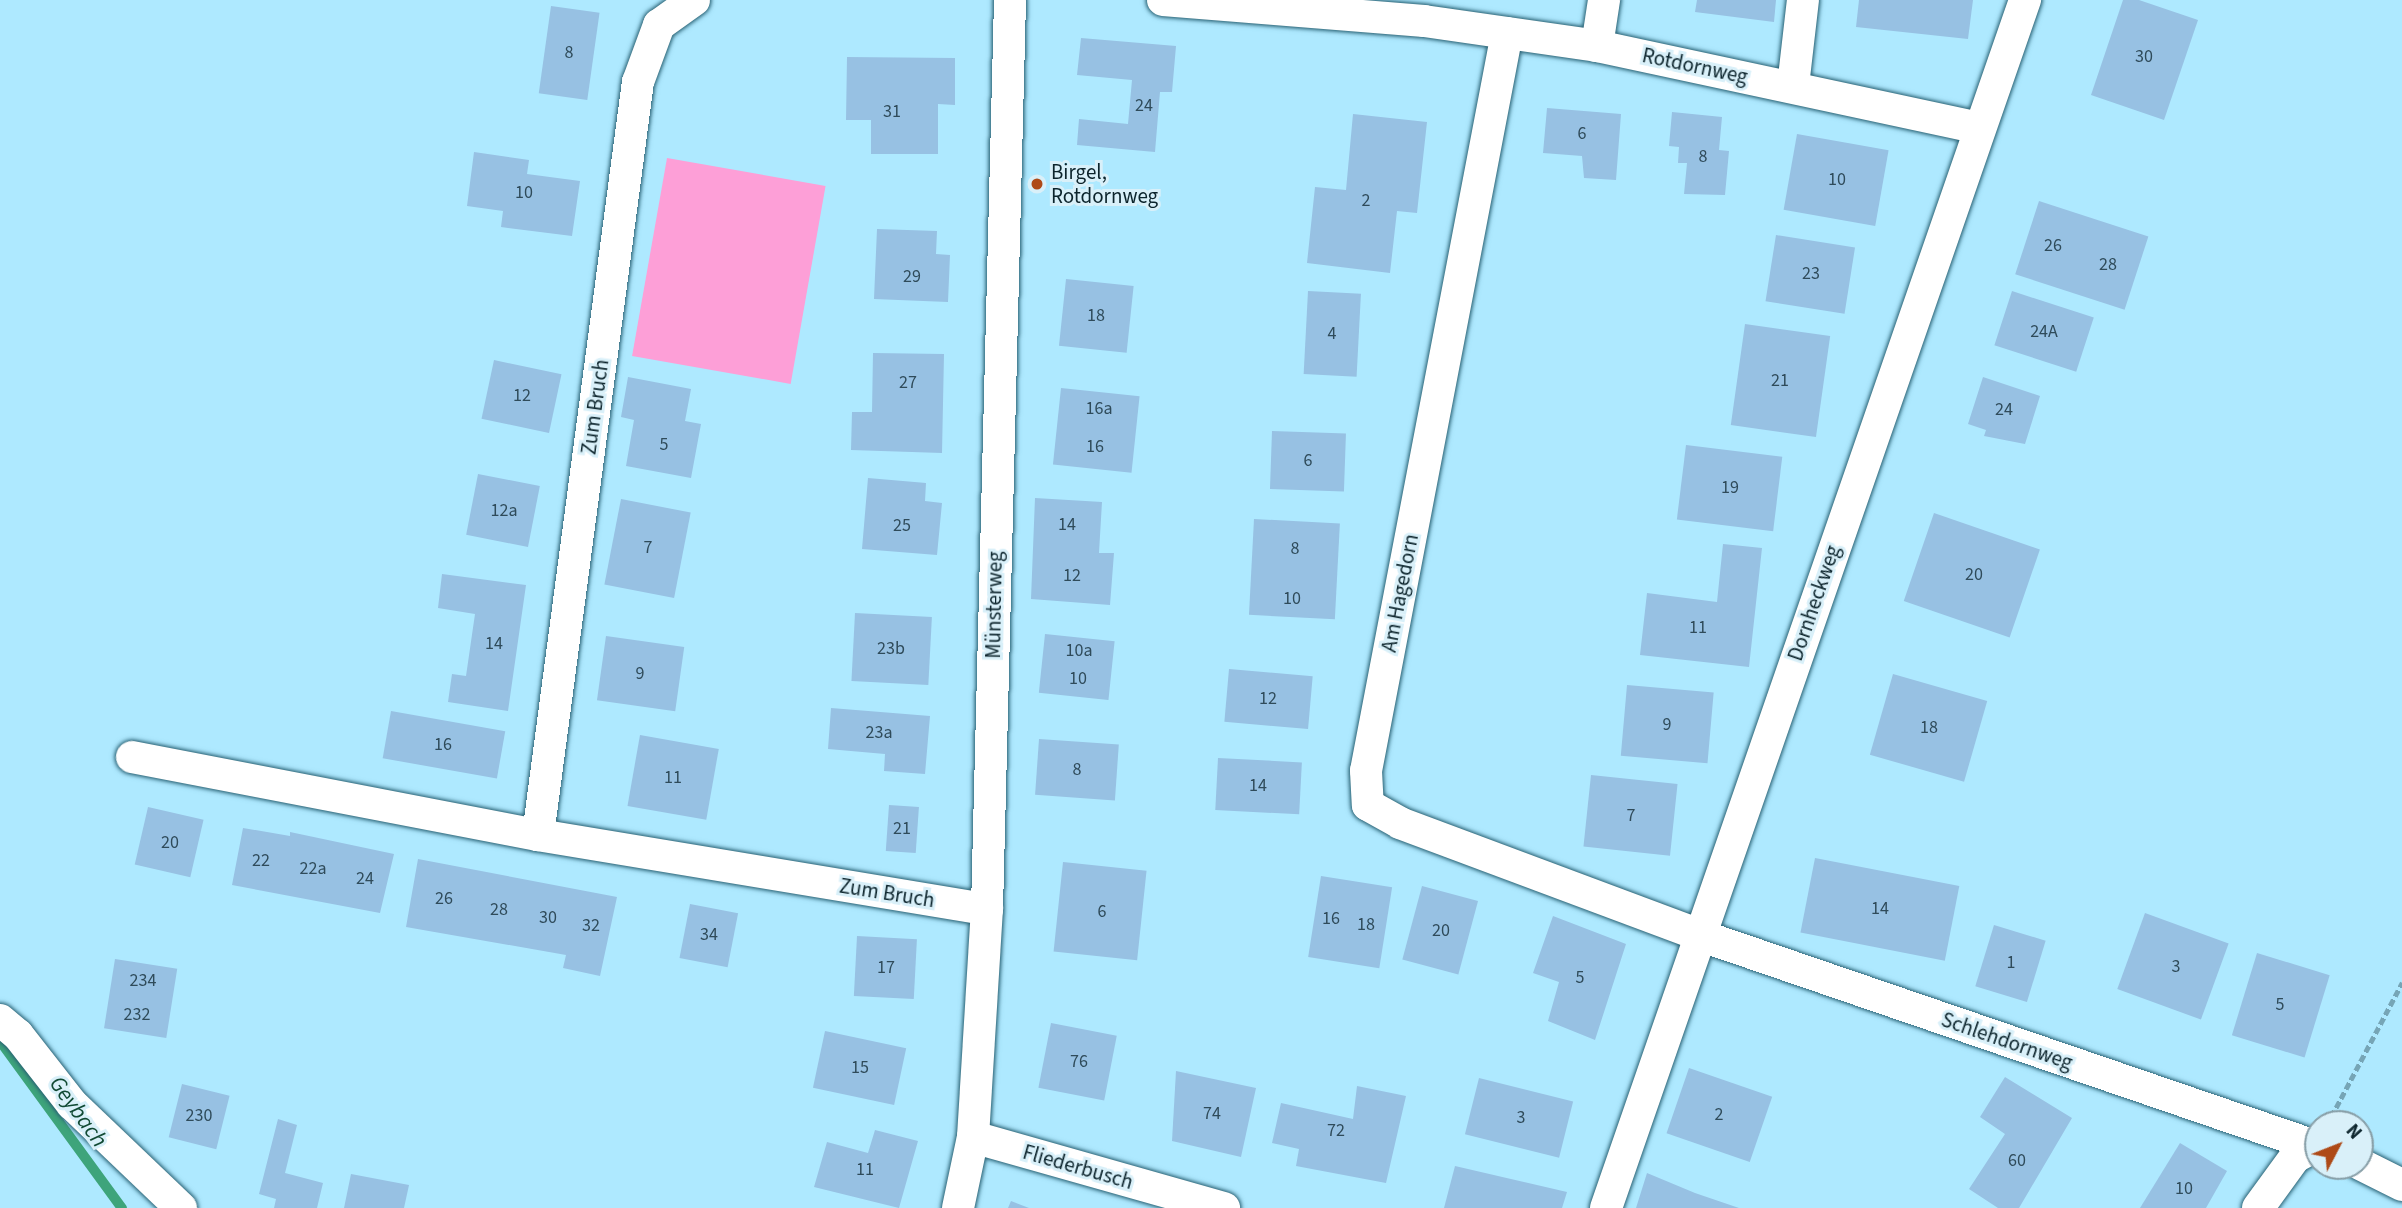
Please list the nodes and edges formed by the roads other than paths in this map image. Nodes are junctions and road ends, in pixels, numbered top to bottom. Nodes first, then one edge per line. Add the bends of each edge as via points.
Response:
1 (694, 0) edge
2 (1010, 0) edge
3 (1163, 0) edge
4 (1604, 0) edge
5 (1803, 0) edge
6 (2025, 0) edge
7 (1425, 11) edge
8 (1507, 33) junction
9 (1597, 46) junction
10 (1793, 86) junction
11 (1978, 128) junction
12 (132, 757) dead end
13 (538, 835) junction
14 (987, 909) junction
15 (1699, 935) junction
16 (0, 1020) edge
17 (2304, 1133) edge
18 (973, 1137) junction
19 (2304, 1151) edge
20 (2374, 1171) edge
21 (2402, 1185) edge
22 (181, 1208) edge
23 (958, 1208) edge
24 (1224, 1208) edge
25 (1606, 1208) edge
26 (2258, 1208) edge

1 - 13 street, Zum Bruch via 659,26 638,82
2 - 14 street, Münsterweg
3 - 7 street, Rotdornweg
4 - 9 street
5 - 10 street
6 - 11 street, Dornheckweg
7 - 8 street, Rotdornweg
8 - 9 street, Rotdornweg
8 - 15 street, Am Hagedorn via 1366,771 1368,804 1400,823
9 - 10 street, Rotdornweg
10 - 11 street, Rotdornweg
11 - 15 street, Dornheckweg
12 - 13 street, Zum Bruch
13 - 14 street, Zum Bruch
14 - 18 street, Münsterweg
15 - 17 street, Schlehdornweg
15 - 25 street, Dornheckweg
16 - 22 street via 18,1035 72,1104
18 - 23 street, Münsterweg
18 - 24 street, Fliederbusch
19 - 26 street
20 - 21 street

